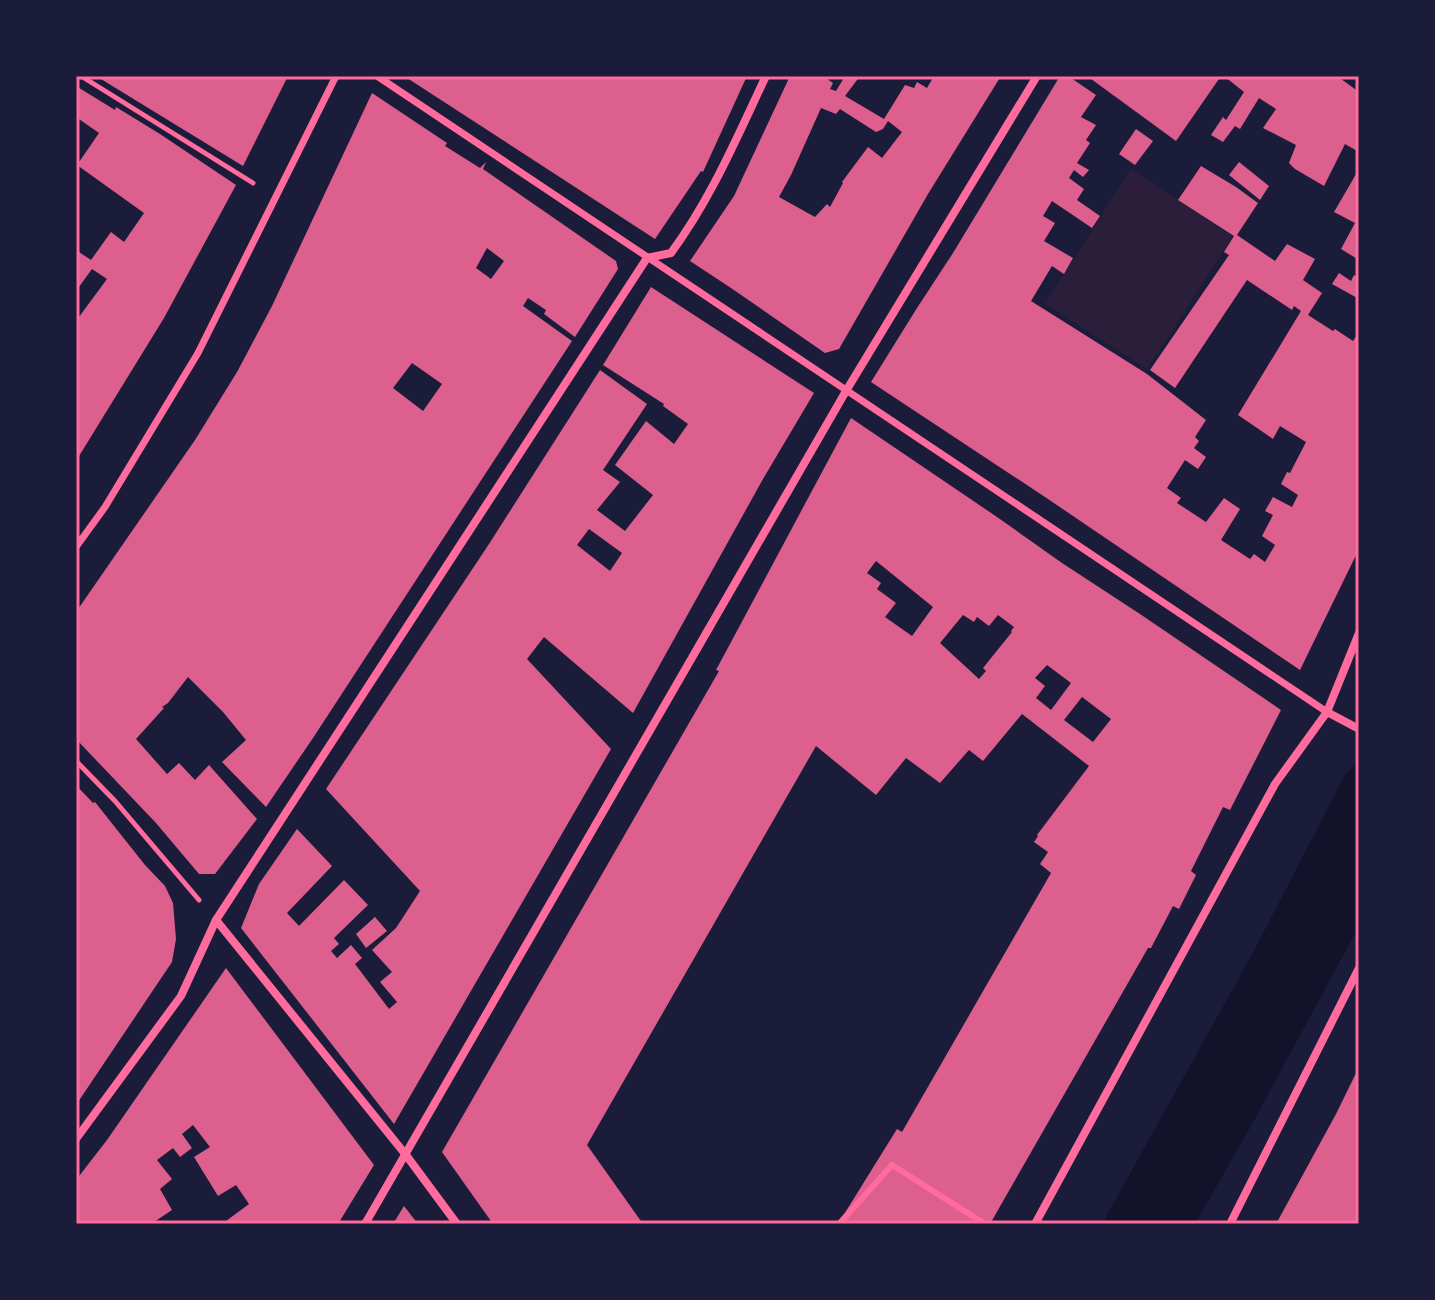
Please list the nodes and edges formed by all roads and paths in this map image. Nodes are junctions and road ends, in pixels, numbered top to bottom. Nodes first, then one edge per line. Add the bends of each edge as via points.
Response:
1 (81, 76) edge
2 (336, 76) edge
3 (377, 76) edge
4 (766, 76) edge
5 (1037, 76) edge
6 (275, 196) junction
7 (647, 258) junction
8 (846, 391) junction
9 (76, 547) edge
10 (1359, 633) edge
11 (1327, 712) junction
12 (1357, 728) edge
13 (76, 761) edge
14 (216, 920) junction
15 (1359, 968) edge
16 (76, 1139) edge
17 (406, 1155) junction
18 (365, 1224) edge
19 (457, 1224) edge
20 (839, 1224) edge
21 (985, 1224) edge
22 (1035, 1224) edge
23 (1230, 1224) edge

1 - 6 path
2 - 6 street
3 - 7 street
4 - 7 street via 692,224 671,253
5 - 8 street
6 - 9 street via 198,353
7 - 8 street
7 - 14 street
8 - 11 street
8 - 17 street
10 - 11 street
11 - 12 street
11 - 22 street via 1275,784
13 - 14 path
14 - 16 street via 181,996
14 - 17 street
15 - 23 street
17 - 18 street
17 - 19 street
20 - 21 lane via 892,1165

